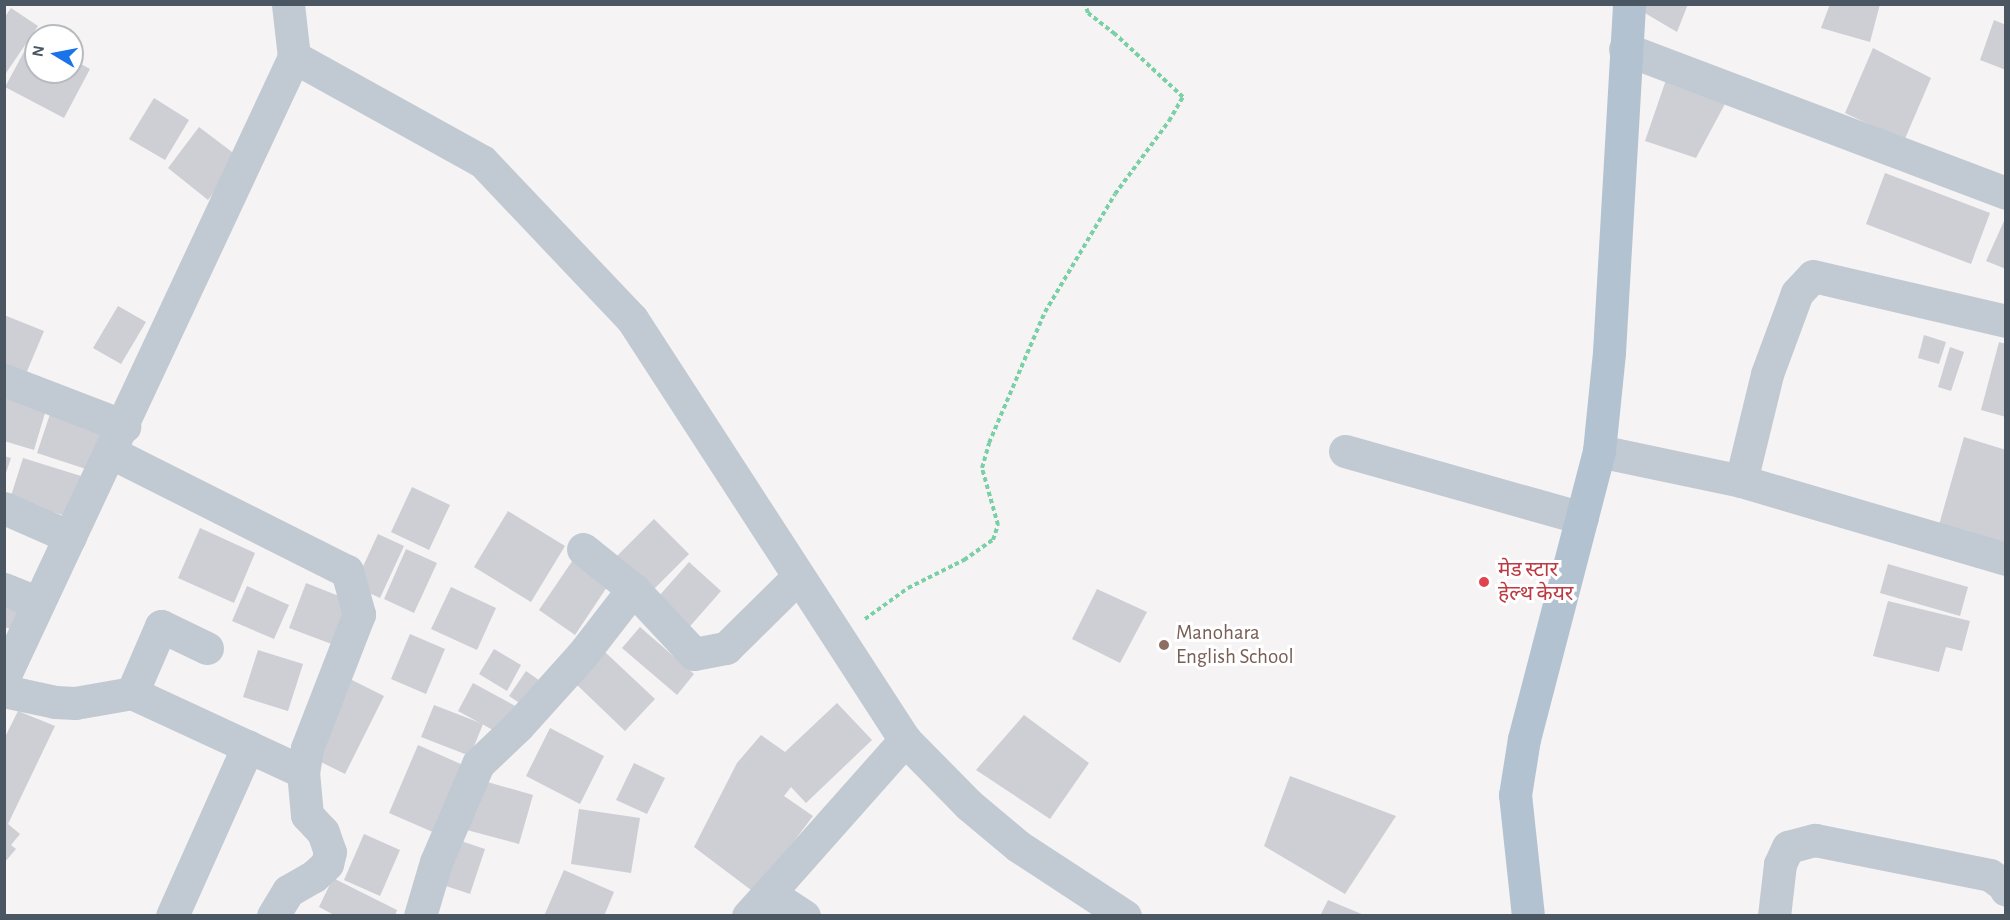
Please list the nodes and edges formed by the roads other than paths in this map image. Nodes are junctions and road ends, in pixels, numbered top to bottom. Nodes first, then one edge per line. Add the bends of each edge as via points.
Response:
1 (288, 4) edge
2 (1629, 4) edge
3 (1625, 49) junction
4 (294, 57) junction
5 (2006, 193) edge
6 (2006, 321) edge
7 (4, 380) edge
8 (118, 440) junction
9 (1345, 451) dead end
10 (1599, 451) junction
11 (1741, 481) junction
12 (4, 508) edge
13 (1582, 519) junction
14 (70, 537) junction
15 (583, 549) dead end
16 (2006, 559) edge
17 (798, 577) junction
18 (4, 589) edge
19 (633, 589) junction
20 (37, 602) junction
21 (207, 648) dead end
22 (4, 677) edge
23 (4, 691) edge
24 (132, 693) junction
25 (905, 740) junction
26 (248, 746) junction
27 (303, 772) junction
28 (2006, 890) edge
29 (759, 904) edge
30 (172, 915) edge
31 (273, 915) edge
32 (420, 915) edge
33 (804, 915) edge
34 (1125, 915) edge
35 (1528, 915) edge
36 (1774, 915) edge

1 - 4 street
2 - 3 main road
3 - 5 street
3 - 10 main road via 1609,352
4 - 8 street
4 - 17 street via 482,161 632,319
6 - 11 street via 1813,276 1797,293 1767,374
7 - 8 street
8 - 14 street
8 - 27 street via 347,571 359,614 307,748
9 - 13 street
10 - 11 street
10 - 13 main road
11 - 16 street
12 - 14 street
13 - 35 main road via 1524,739 1515,795
14 - 20 street
15 - 19 street
17 - 19 street via 726,648 694,654
17 - 25 street
18 - 20 street
19 - 32 street via 582,655 478,764 436,861
20 - 22 street
21 - 24 street via 161,626
23 - 24 street via 75,703
24 - 26 street
25 - 29 street
25 - 34 street via 969,805 1018,846
26 - 27 street
26 - 30 street
27 - 31 street via 307,815 323,832 330,852 327,864 288,891
28 - 36 street via 1990,875 1815,840 1788,847 1780,864
29 - 33 street

